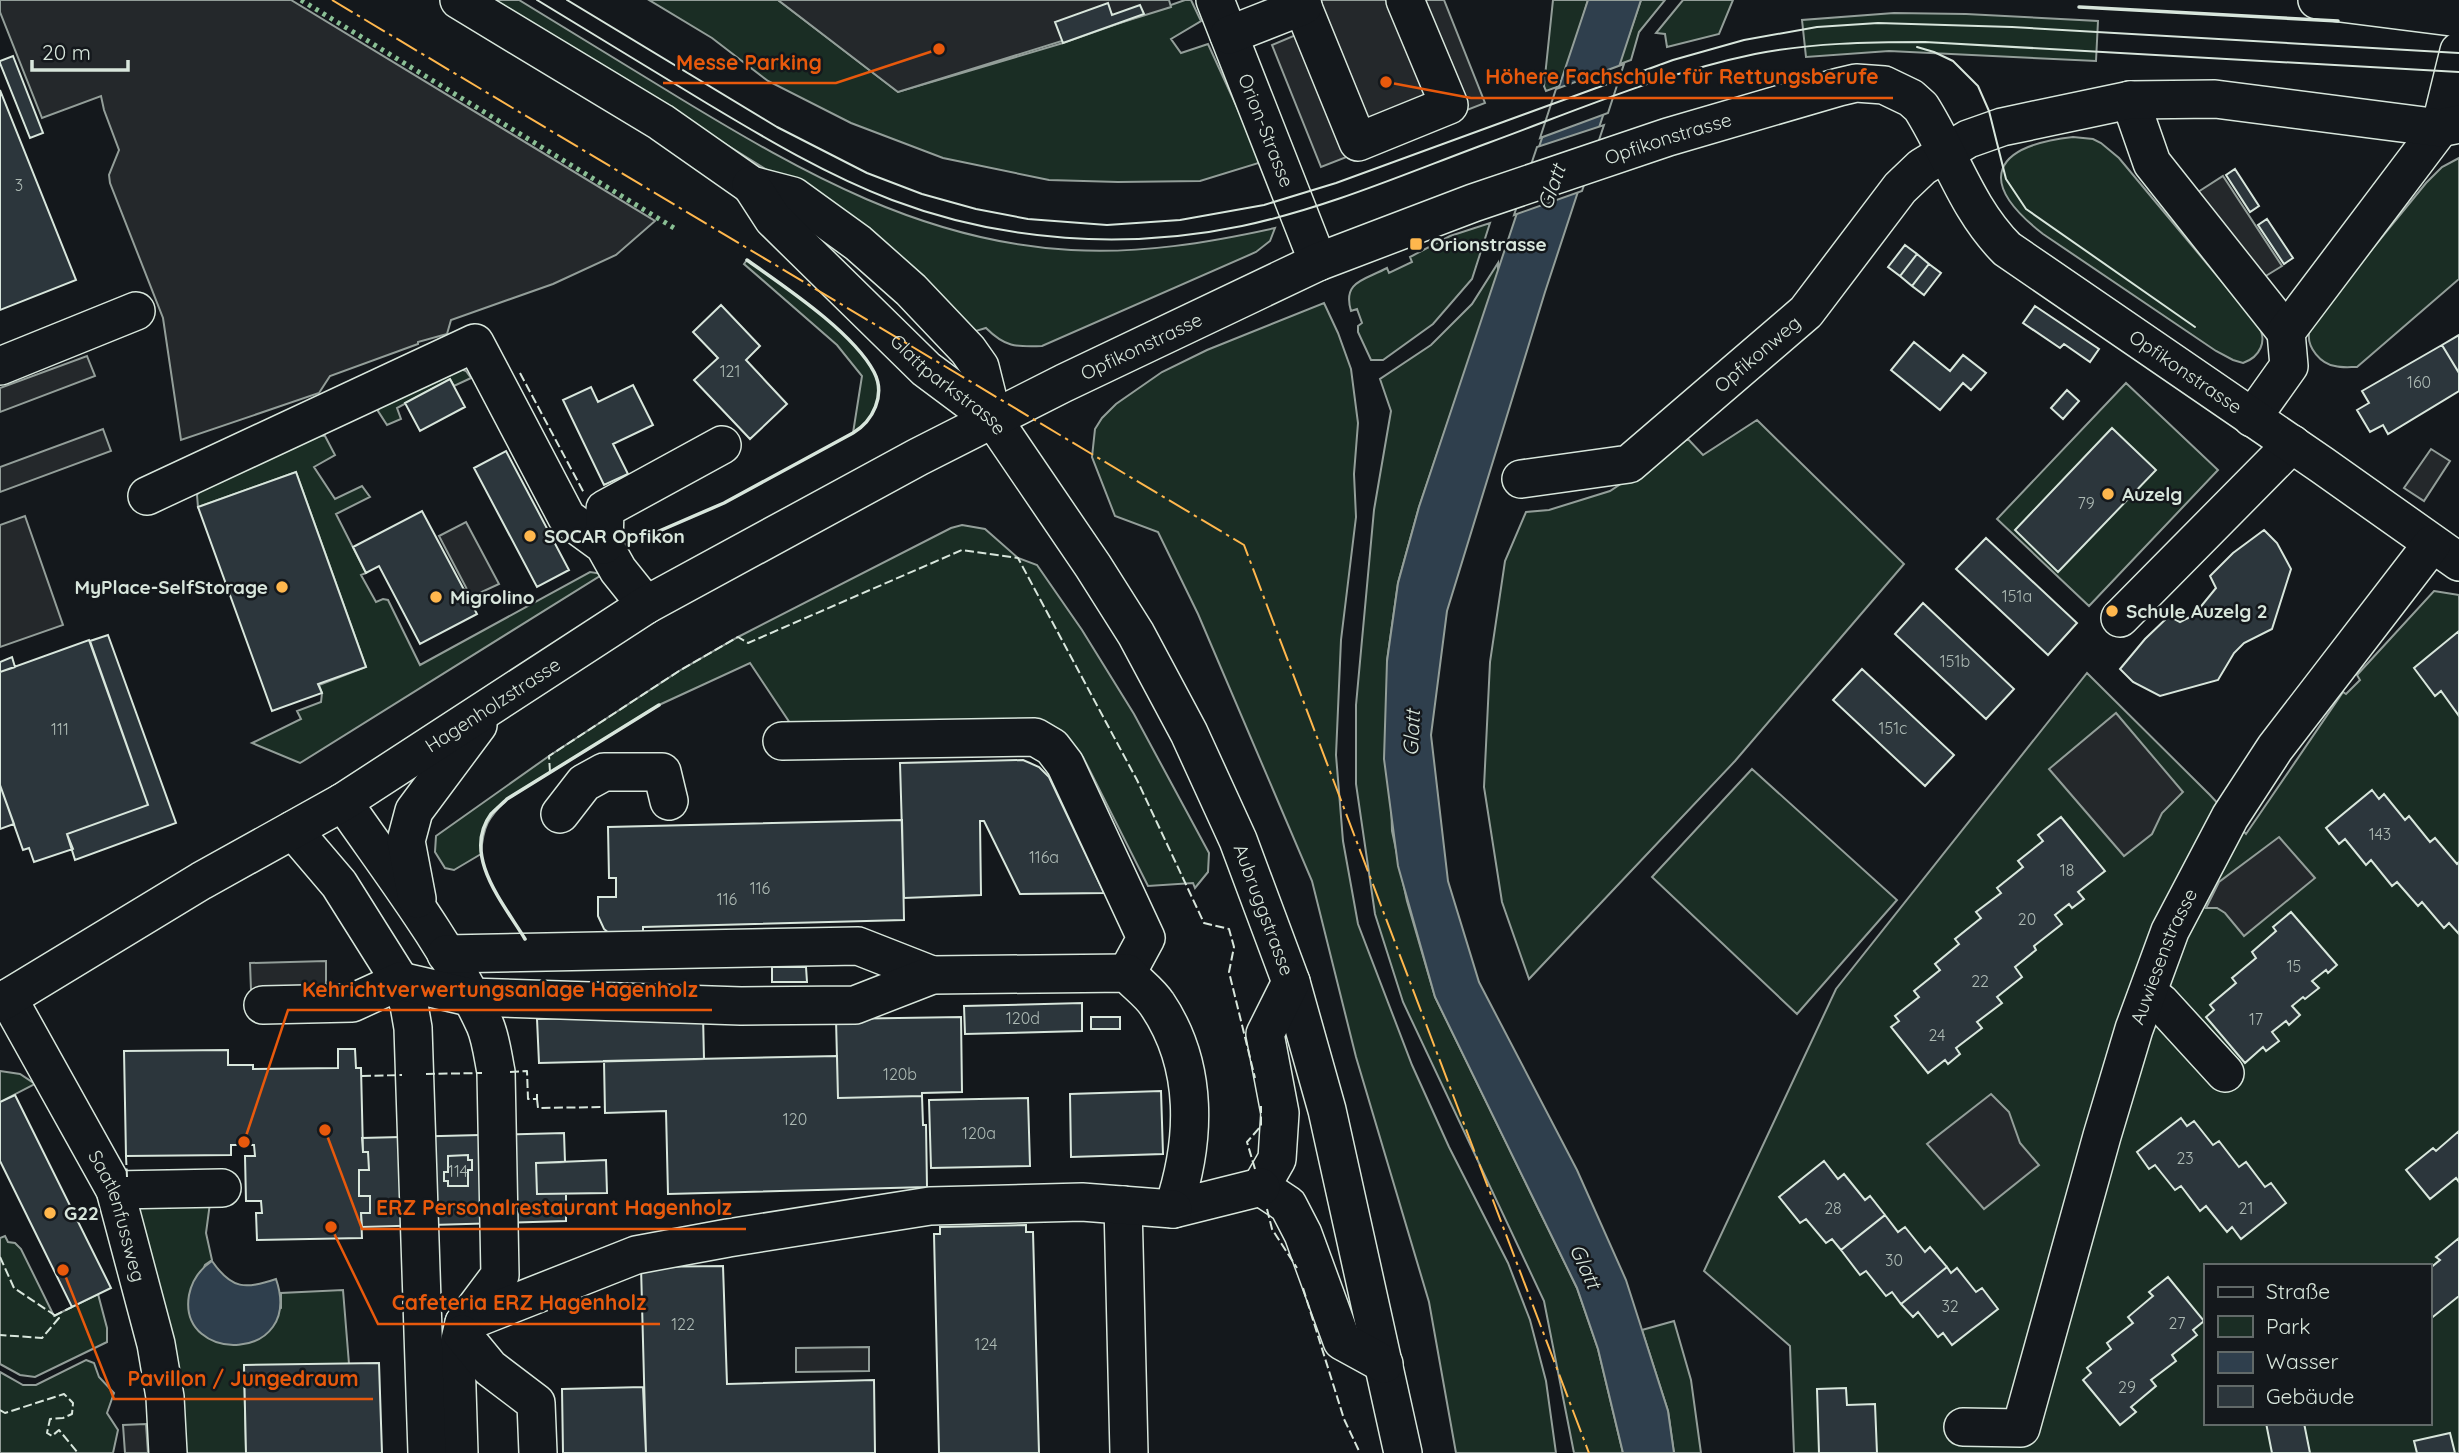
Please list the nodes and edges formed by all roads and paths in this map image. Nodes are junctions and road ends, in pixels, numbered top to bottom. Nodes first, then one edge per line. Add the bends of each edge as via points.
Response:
1 (459, 0) edge
2 (1215, 0) edge
3 (1405, 0) edge
4 (2317, 0) edge
5 (1301, 3) edge
6 (2459, 18) edge
7 (1229, 35) junction
8 (2459, 51) edge
9 (2130, 100) junction
10 (2449, 126) edge
11 (1945, 152) junction
12 (1318, 262) junction
13 (136, 311) dead end
14 (2286, 332) junction
15 (0, 366) edge
16 (2252, 418) junction
17 (993, 419) junction
18 (2292, 444) junction
19 (722, 445) dead end
20 (1521, 479) dead end
21 (147, 496) dead end
22 (604, 545) junction
23 (2446, 553) edge
24 (646, 605) junction
25 (2120, 618) dead end
26 (494, 705) junction
27 (782, 741) dead end
28 (669, 801) dead end
29 (343, 802) junction
30 (560, 814) dead end
31 (293, 830) junction
32 (419, 911) junction
33 (446, 954) junction
34 (581, 969) junction
35 (1126, 973) junction
36 (932, 975) junction
37 (401, 981) junction
38 (1291, 982) junction
39 (469, 997) junction
40 (2146, 998) junction
41 (4, 1000) edge
42 (263, 1005) dead end
43 (2225, 1073) dead end
44 (1261, 1187) junction
45 (222, 1188) dead end
46 (115, 1190) junction
47 (1123, 1205) junction
48 (1173, 1209) junction
49 (463, 1329) junction
50 (1384, 1364) junction
51 (1963, 1427) dead end
52 (168, 1453) edge
53 (427, 1453) edge
54 (459, 1453) edge
55 (538, 1453) edge
56 (1129, 1453) edge
57 (1403, 1453) edge

1 - 17 street, Glattparkstrasse via 661,122 751,186 773,219 926,369
2 - 7 street, Orion-Strasse
3 - 5 street via 1449,105 1357,142
4 - 6 street
5 - 7 street
7 - 12 street, Orion-Strasse
8 - 10 street
9 - 10 street, Opfikonweg via 2215,99
9 - 11 street, Opfikonweg via 2001,127
9 - 14 street via 2151,163
10 - 14 street
11 - 12 street, Opfikonstrasse via 1911,98 1884,85 1839,87 1668,137
11 - 16 street, Opfikonstrasse via 1968,200 2007,249
11 - 20 street, Opfikonweg via 1900,188 1807,312 1629,464
12 - 17 street, Opfikonstrasse
13 - 15 street
14 - 16 street via 2289,366
16 - 18 street, Opfikonstrasse
17 - 24 street, Hagenholzstrasse
17 - 38 street, Aubruggstrasse via 1094,566 1184,722 1238,840
18 - 23 street, Opfikonstrasse
18 - 25 street
19 - 22 street via 605,509
21 - 22 street via 475,343 567,518
22 - 24 street
23 - 40 street, Auwiesenstrasse via 2275,748 2230,817 2170,931
24 - 26 street, Hagenholzstrasse
26 - 29 street, Hagenholzstrasse
26 - 32 street via 414,811 406,841
27 - 35 street via 1035,737 1052,747 1065,764 1146,938
28 - 30 street via 662,772 604,772 584,783
29 - 31 street, Hagenholzstrasse
29 - 32 street
31 - 37 street via 339,884
31 - 41 street, Hagenholzstrasse
32 - 33 street
33 - 34 street
33 - 39 street
34 - 36 street via 695,946 859,946
34 - 39 street
35 - 36 street
35 - 48 street via 1157,1003 1178,1043 1188,1081 1191,1124 1183,1179
36 - 39 street via 855,1005
37 - 39 street
37 - 42 street via 352,1003
37 - 53 street via 413,1028
38 - 44 street via 1265,1034 1280,1113 1277,1159
38 - 50 street, Aubruggstrasse via 1327,1110
39 - 49 street via 485,1027 496,1072 500,1275
40 - 43 street via 2160,1002
40 - 51 street, Auwiesenstrasse via 2102,1136 2021,1428
41 - 46 street, Saatlenfussweg
44 - 48 street
44 - 50 street via 1288,1205 1342,1341
45 - 46 street
46 - 52 street, Saatlenfussweg via 156,1344 166,1397
47 - 48 street
47 - 49 street via 930,1206 636,1255
47 - 56 street
49 - 54 street via 456,1356
49 - 55 street via 490,1367 536,1403
50 - 57 street, Aubruggstrasse

